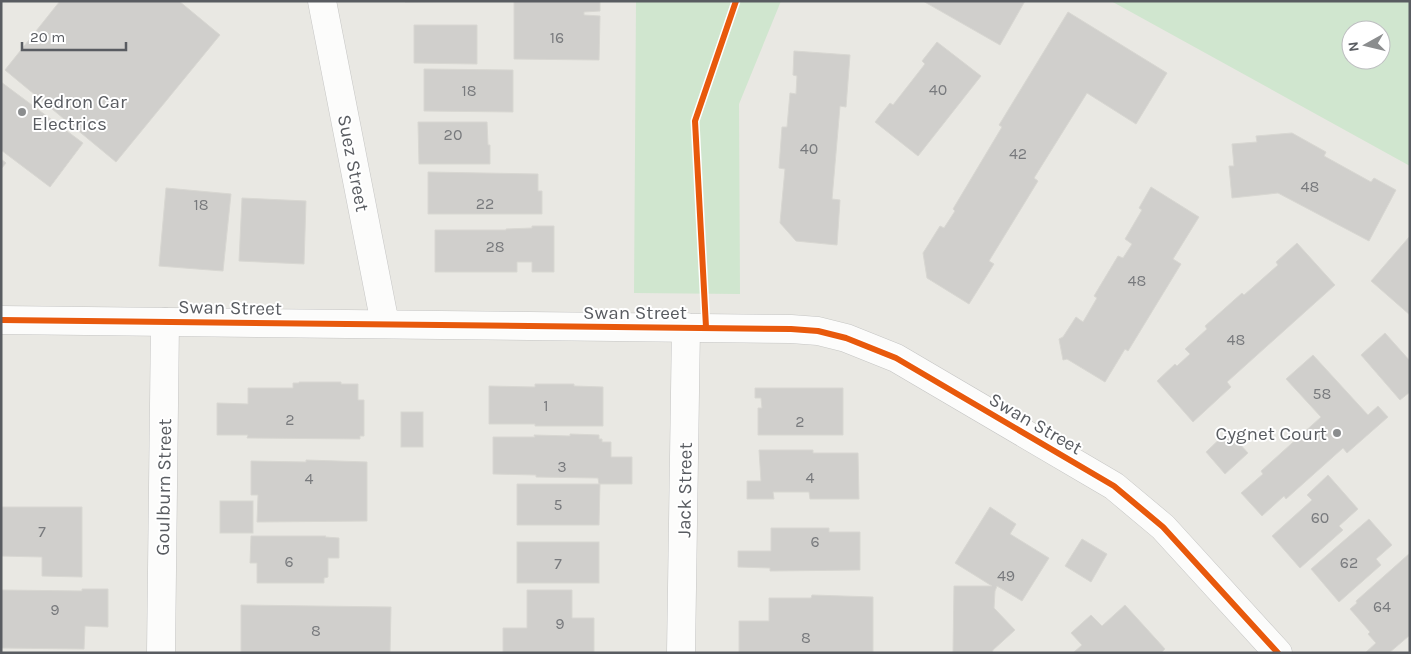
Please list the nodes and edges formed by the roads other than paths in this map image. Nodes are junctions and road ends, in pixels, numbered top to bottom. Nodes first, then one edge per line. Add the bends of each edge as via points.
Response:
1 (322, 1) edge
2 (1, 320) edge
3 (165, 322) junction
4 (385, 324) junction
5 (686, 327) junction
6 (161, 653) edge
7 (681, 653) edge
8 (1278, 653) edge

1 - 4 street, Suez Street
2 - 3 street, Swan Street
3 - 4 street, Swan Street
3 - 6 street, Goulburn Street
4 - 5 street, Swan Street
5 - 7 street, Jack Street
5 - 8 street, Swan Street via 818,332 846,338 896,358 1114,486 1163,527

